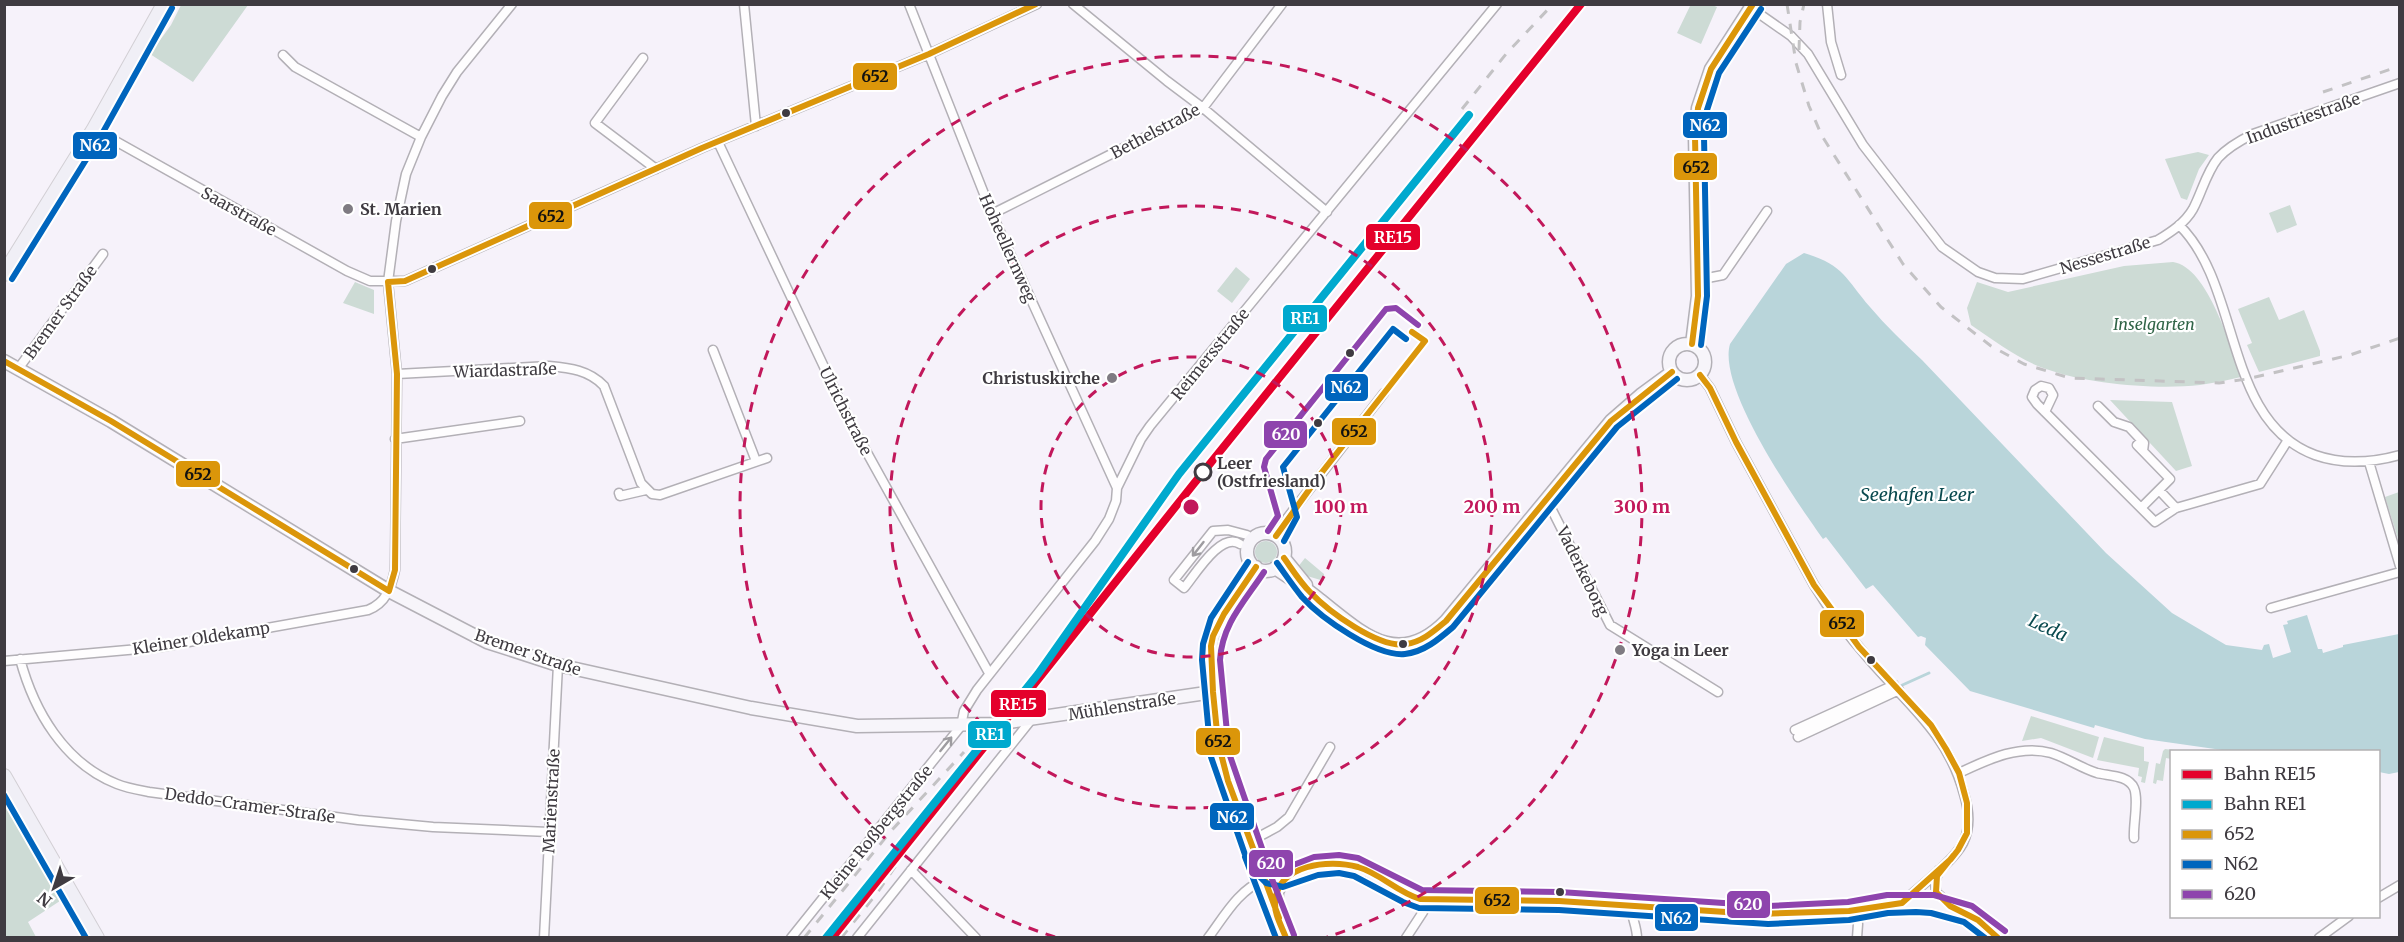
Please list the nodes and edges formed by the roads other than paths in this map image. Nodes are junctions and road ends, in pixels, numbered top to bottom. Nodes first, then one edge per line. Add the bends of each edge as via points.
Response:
1 (164, 4) edge
2 (512, 4) edge
3 (744, 4) edge
4 (909, 4) edge
5 (1037, 4) edge
6 (1073, 4) edge
7 (1282, 4) edge
8 (1497, 4) edge
9 (1827, 4) edge
10 (1752, 6) edge
11 (929, 54) junction
12 (283, 55) dead end
13 (643, 58) dead end
14 (1841, 75) dead end
15 (2400, 83) edge
16 (1203, 108) junction
17 (756, 126) junction
18 (94, 129) junction
19 (421, 137) junction
20 (718, 142) junction
21 (656, 169) junction
22 (1767, 211) dead end
23 (1327, 212) junction
24 (992, 214) junction
25 (2179, 225) junction
26 (103, 254) dead end
27 (4, 274) edge
28 (1697, 280) junction
29 (388, 282) junction
30 (1692, 345) junction
31 (713, 350) dead end
32 (4, 361) edge
33 (18, 369) junction
34 (1672, 372) junction
35 (397, 374) junction
36 (1700, 375) junction
37 (1384, 393) dead end
38 (2098, 406) dead end
39 (2045, 412) dead end
40 (520, 421) dead end
41 (395, 439) junction
42 (2288, 440) junction
43 (2400, 455) edge
44 (767, 458) dead end
45 (756, 461) junction
46 (2369, 462) junction
47 (1117, 488) junction
48 (646, 490) junction
49 (2159, 490) junction
50 (619, 493) dead end
51 (1544, 501) junction
52 (2141, 508) junction
53 (2176, 508) junction
54 (1247, 535) dead end
55 (1276, 536) junction
56 (1240, 544) dead end
57 (1284, 558) junction
58 (2400, 566) edge
59 (1256, 567) junction
60 (1275, 568) junction
61 (2400, 572) edge
62 (389, 591) junction
63 (1310, 591) junction
64 (2271, 608) dead end
65 (20, 659) junction
66 (4, 661) edge
67 (558, 665) junction
68 (989, 674) junction
69 (1896, 688) junction
70 (1213, 692) junction
71 (1718, 692) dead end
72 (1031, 720) junction
73 (961, 726) junction
74 (1796, 734) dead end
75 (1330, 747) dead end
76 (1959, 773) junction
77 (4, 776) edge
78 (549, 832) junction
79 (2134, 838) dead end
80 (1249, 842) junction
81 (1257, 862) junction
82 (1941, 867) junction
83 (911, 870) junction
84 (1284, 878) junction
85 (1264, 880) junction
86 (2400, 885) edge
87 (2380, 897) edge
88 (1902, 903) junction
89 (1631, 905) junction
90 (1276, 910) junction
91 (1855, 910) junction
92 (1956, 910) junction
93 (1423, 912) dead end
94 (2346, 918) edge
95 (97, 938) edge
96 (544, 938) edge
97 (791, 938) edge
98 (857, 938) edge
99 (976, 938) edge
100 (1208, 938) edge
101 (1286, 938) edge
102 (1406, 938) edge
103 (1637, 938) edge
104 (1857, 938) edge
105 (2000, 938) edge
106 (2319, 938) edge

1 - 18 main road
2 - 19 street via 457,72
3 - 17 street
4 - 11 street, Hoheellernweg
5 - 11 street
6 - 16 street
7 - 16 street, Bethelstraße
8 - 23 street, Reimersstraße
9 - 14 street via 1831,42
10 - 25 street, Nessestraße via 1808,54 1847,121 1930,234 1955,259 1986,276 2023,279 2158,240
10 - 28 main road via 1720,53 1700,96 1695,136
11 - 17 street
11 - 24 street, Hoheellernweg
12 - 19 street via 295,67
13 - 21 street via 595,123
15 - 25 street, Industriestraße via 2253,134 2233,145 2218,158 2192,210
16 - 23 street
16 - 24 street, Bethelstraße
17 - 20 street
18 - 27 main road
18 - 29 street, Saarstraße via 347,271 370,281
19 - 29 street via 406,174
20 - 21 street
20 - 68 street, Ulrichstraße via 850,422
21 - 29 street via 405,281
22 - 28 street via 1723,275
23 - 47 street, Reimersstraße via 1150,426
24 - 47 street, Hoheellernweg
25 - 42 street via 2205,263 2258,404
26 - 33 street, Bremer Straße
28 - 30 main road via 1698,310
29 - 35 street
30 - 34 main road via 1682,344 1671,352
30 - 36 main road via 1704,357
31 - 45 street
32 - 33 main road, Bremer Straße
33 - 62 main road, Bremer Straße via 111,421
34 - 36 main road via 1685,380
34 - 51 main road via 1611,420
35 - 41 street
35 - 48 street, Wiardastraße via 549,366 587,373 604,386
36 - 69 street via 1814,585 1859,647
37 - 55 street
38 - 49 street via 2114,422 2129,427 2144,443 2140,448 2170,479
39 - 52 street
40 - 41 street
41 - 62 street via 395,570
42 - 46 street via 2306,452 2330,460
42 - 53 street via 2260,484
43 - 46 street
44 - 45 street
45 - 48 street via 660,495
46 - 58 street
47 - 68 street, Reimersstraße via 1109,519 1095,541
48 - 50 street via 620,496
49 - 52 street
49 - 53 street
51 - 63 main road via 1438,629 1410,643 1385,644 1360,632
51 - 71 street, Vaderkeborg via 1610,626
52 - 53 street via 2155,522
54 -> 56 street via 1213,531 1174,580 1184,588 1221,544
55 - 57 main road via 1284,544
55 - 59 main road via 1262,533 1251,540 1248,556
57 - 60 main road
57 - 63 main road
59 - 60 main road
59 - 70 main road via 1213,636
60 - 63 main road
61 - 64 street
62 - 65 street, Kleiner Oldekamp via 374,607 339,617 161,647
62 - 67 main road, Bremer Straße via 487,642
65 - 66 street, Kleiner Oldekamp
65 - 78 street, Deddo-Cramer-Straße via 36,707 48,727 91,770 119,785 358,820
67 - 73 main road, Bremer Straße via 740,706 857,726
67 - 78 street, Marienstraße
68 - 73 street, Reimersstraße via 964,711
69 - 74 street
69 - 76 street via 1931,725
70 - 72 main road, Mühlenstraße
70 - 80 main road via 1220,755
72 - 73 main road, Bremer Straße
72 - 83 street
97 -> 73 street, Kleine Roßbergstraße
75 - 80 street via 1289,817
76 - 79 street via 2007,754 2030,751 2050,753 2090,771 2124,779 2135,794
76 - 82 street via 1968,811 1967,832 1958,850
77 - 95 main road
78 - 96 street, Marienstraße
80 - 81 main road
81 - 84 main road via 1271,875
81 - 85 main road
82 - 88 street
82 - 92 street via 1936,892
83 - 98 street
83 - 99 street
84 - 89 main road via 1305,868 1339,864 1368,871 1420,898
84 - 90 main road via 1277,892
85 - 90 main road
85 - 100 street via 1241,895
86 - 87 street
88 - 91 main road
88 - 92 main road
89 - 91 main road via 1768,915
89 - 103 street
90 - 101 main road
91 - 104 street
92 - 105 main road via 1978,920
93 - 102 street
94 - 106 street

